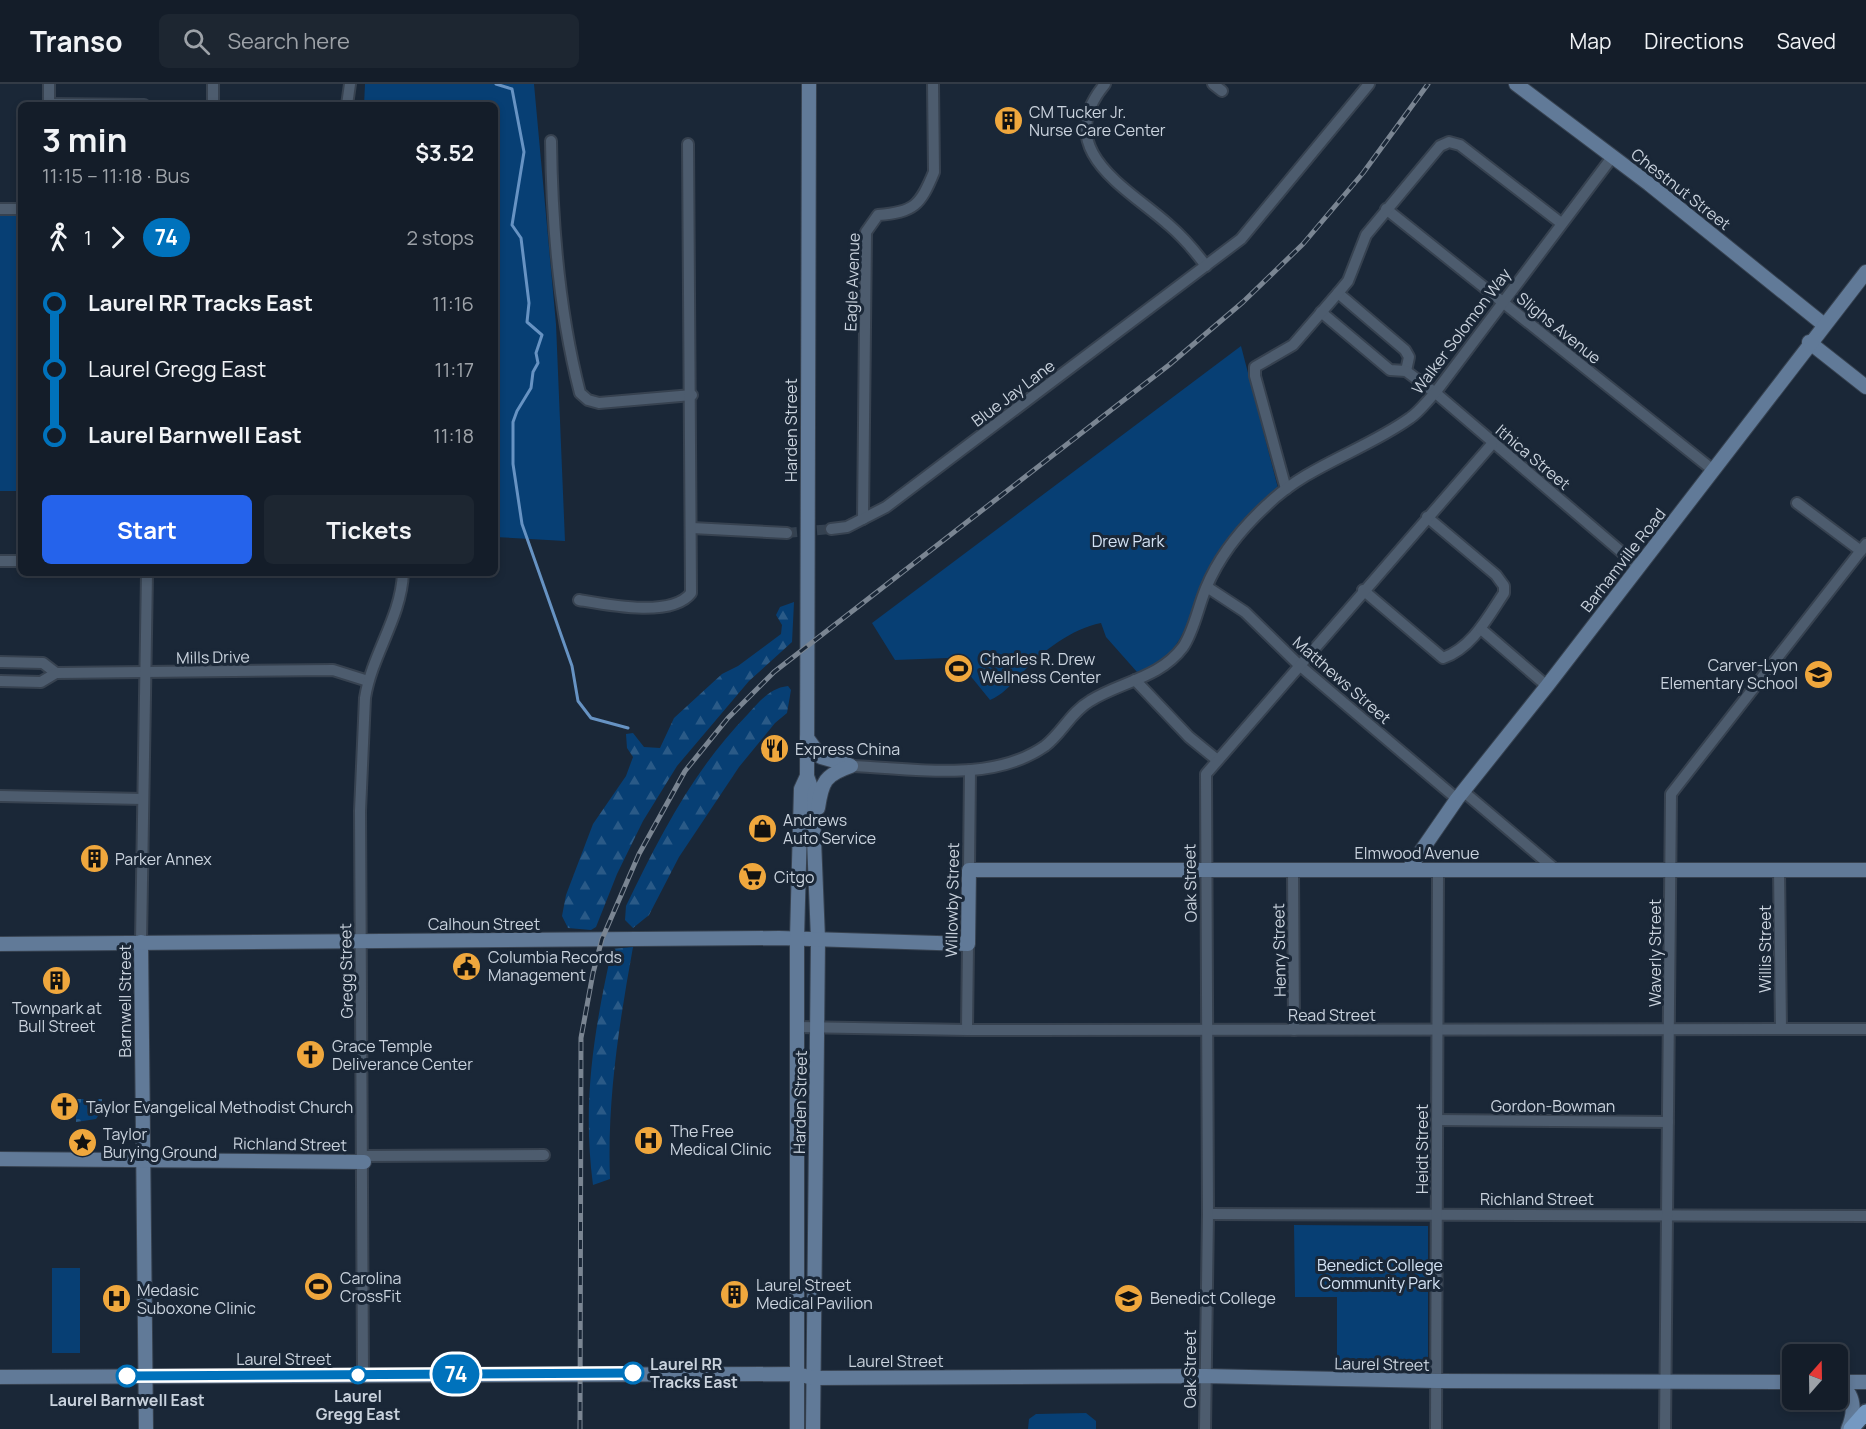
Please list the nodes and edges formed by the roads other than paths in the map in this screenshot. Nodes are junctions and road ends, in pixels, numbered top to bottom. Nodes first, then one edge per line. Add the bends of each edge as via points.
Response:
1 (49, 84) edge
2 (213, 84) edge
3 (350, 84) edge
4 (808, 84) edge
5 (933, 84) edge
6 (1105, 84) edge
7 (1369, 84) edge
8 (1517, 84) edge
9 (49, 102) edge
10 (213, 102) edge
11 (347, 102) edge
12 (551, 141) dead end
13 (688, 144) dead end
14 (1613, 156) junction
15 (0, 209) edge
16 (18, 209) edge
17 (1386, 209) junction
18 (1562, 223) junction
19 (1206, 266) junction
20 (1866, 272) edge
21 (1338, 293) junction
22 (1502, 302) junction
23 (1321, 312) junction
24 (1823, 324) junction
25 (1809, 342) junction
26 (1406, 371) junction
27 (1866, 387) edge
28 (1435, 393) junction
29 (692, 395) junction
30 (1492, 444) junction
31 (1713, 470) junction
32 (1286, 489) junction
33 (1797, 503) dead end
34 (1426, 517) junction
35 (863, 519) junction
36 (692, 528) junction
37 (831, 529) tunnel mouth
38 (787, 532) tunnel mouth
39 (1863, 548) edge
40 (0, 561) edge
41 (18, 561) edge
42 (1639, 567) junction
43 (147, 576) edge
44 (402, 576) edge
45 (1207, 586) junction
46 (1363, 590) junction
47 (579, 600) dead end
48 (1481, 629) junction
49 (0, 662) edge
50 (1298, 664) junction
51 (56, 673) junction
52 (146, 674) junction
53 (1134, 680) junction
54 (0, 681) edge
55 (368, 681) junction
56 (1547, 686) junction
57 (807, 738) junction
58 (1216, 759) junction
59 (851, 766) junction
60 (970, 770) junction
61 (807, 776) junction
62 (1460, 795) junction
63 (0, 796) edge
64 (143, 799) junction
65 (814, 834) junction
66 (969, 870) junction
67 (1205, 870) junction
68 (1293, 870) junction
69 (1408, 870) junction
70 (1438, 870) junction
71 (1556, 870) junction
72 (1670, 870) junction
73 (1779, 870) junction
74 (1866, 870) edge
75 (797, 938) junction
76 (818, 939) junction
77 (360, 941) junction
78 (141, 942) junction
79 (0, 944) edge
80 (968, 944) junction
81 (797, 1027) junction
82 (818, 1028) junction
83 (1670, 1029) junction
84 (1780, 1029) junction
85 (1866, 1029) edge
86 (967, 1030) junction
87 (1207, 1030) junction
88 (1294, 1030) junction
89 (1436, 1030) junction
90 (1437, 1120) junction
91 (1668, 1122) junction
92 (544, 1155) dead end
93 (0, 1159) edge
94 (142, 1159) junction
95 (364, 1159) junction
96 (1208, 1214) junction
97 (1438, 1215) junction
98 (1669, 1216) junction
99 (1866, 1216) edge
100 (797, 1374) junction
101 (363, 1375) junction
102 (146, 1376) junction
103 (1205, 1376) junction
104 (0, 1377) edge
105 (813, 1377) junction
106 (1436, 1381) junction
107 (1665, 1381) junction
108 (1782, 1382) edge
109 (1866, 1382) edge
110 (1848, 1383) edge
111 (1848, 1393) edge
112 (1866, 1412) edge
113 (146, 1429) edge
114 (797, 1429) edge
115 (813, 1429) edge
116 (1205, 1429) edge
117 (1436, 1429) edge
118 (1665, 1429) edge
119 (1850, 1429) edge

1 - 9 street
2 - 10 street
3 - 11 street
4 - 57 street, Harden Street
5 - 35 street, Eagle Avenue via 934,172 929,184 919,201 906,212 878,215 866,232
6 - 19 street via 1090,110 1087,129 1091,149 1121,188 1168,224
7 - 19 street, Blue Jay Lane via 1241,239
8 - 14 street, Chestnut Street
12 - 29 street via 562,292 580,393 599,403
13 - 29 street
14 - 18 street, Walker Solomon Way
14 - 24 street, Chestnut Street
15 - 16 street
17 - 18 street via 1440,146 1449,142 1460,145
17 - 21 street via 1366,235 1348,281
17 - 22 street, Slighs Avenue
18 - 22 street, Walker Solomon Way
19 - 35 street, Blue Jay Lane via 886,507
20 - 24 street, Barhamville Road
21 - 23 street
21 - 26 street via 1405,350 1409,357
22 - 28 street, Walker Solomon Way
22 - 31 street, Slighs Avenue
23 - 26 street, Ithica Street via 1390,370
23 - 32 street via 1293,345 1255,368
24 - 25 street, Barhamville Road
25 - 27 street
25 - 31 street, Barhamville Road
26 - 28 street, Ithica Street
28 - 30 street, Ithica Street
28 - 32 street, Walker Solomon Way via 1412,417
29 - 36 street
30 - 34 street, Oak Street
30 - 42 street, Ithica Street
31 - 42 street, Barhamville Road
32 - 45 street, Walker Solomon Way via 1243,529
33 - 39 street
34 - 46 street, Oak Street
34 - 48 street via 1504,586 1504,593
35 - 37 street, Blue Jay Lane
36 - 38 street
36 - 47 street via 691,593 684,602 665,608
39 - 72 street, Waverly Street via 1671,794
40 - 41 street
42 - 56 street, Barhamville Road
43 - 52 street, Barnwell Street
44 - 55 street, Gregg Street via 398,603
45 - 50 street, Matthews Street via 1245,612
45 - 53 street, Walker Solomon Way via 1183,646 1155,672
46 - 48 street via 1443,658 1454,654
46 - 50 street, Oak Street
48 - 56 street
49 - 51 street, Mills Drive via 43,663
50 - 58 street, Oak Street
50 - 62 street, Matthews Street
51 - 52 street, Mills Drive
51 - 54 street, Mills Drive via 42,682
52 - 55 street, Mills Drive via 333,670
52 - 64 street, Barnwell Street
53 - 58 street
53 - 60 street, Walker Solomon Way via 1088,702 1047,744 1028,756
55 - 77 street, Gregg Street via 360,812
56 - 62 street, Barhamville Road
57 - 59 street via 821,757
57 - 61 street, Harden Street
58 - 67 street, Oak Street via 1206,774
59 - 60 street, Walker Solomon Way
59 - 65 street via 832,773 824,783
60 - 66 street, Willowby Street
61 - 65 street, Harden Street via 812,790
61 - 75 street, Harden Street via 801,789
62 - 69 street, Barhamville Road
62 - 71 street, Matthews Street
63 - 64 street
64 - 78 street, Barnwell Street
65 - 76 street, Harden Street
66 - 67 street, Elmwood Avenue
66 - 80 street, Willowby Street
67 - 68 street, Elmwood Avenue
67 - 87 street, Oak Street
68 - 69 street, Elmwood Avenue
68 - 88 street, Henry Street
69 - 70 street, Elmwood Avenue
70 - 71 street, Elmwood Avenue
70 - 89 street, Heidt Street
71 - 72 street, Elmwood Avenue
72 - 73 street, Elmwood Avenue
72 - 83 street, Waverly Street
73 - 74 street, Elmwood Avenue
73 - 84 street, Willis Street
75 - 76 street, Calhoun Street
75 - 77 street, Calhoun Street
75 - 81 street, Harden Street
76 - 80 street, Calhoun Street
76 - 82 street, Harden Street
77 - 78 street, Calhoun Street
77 - 95 street, Gregg Street
78 - 79 street, Calhoun Street
78 - 94 street, Barnwell Street
80 - 86 street, Willowby Street
81 - 82 street, Read Street
81 - 100 street, Harden Street
82 - 86 street, Read Street
82 - 105 street, Harden Street
83 - 84 street, Read Street
83 - 89 street, Read Street
83 - 91 street, Waverly Street
84 - 85 street, Read Street
86 - 87 street, Read Street
87 - 88 street, Read Street
87 - 96 street, Oak Street
88 - 89 street, Read Street
89 - 90 street, Heidt Street
90 - 91 street, Gordon-Bowman
90 - 97 street, Heidt Street
91 - 98 street, Waverly Street
92 - 95 street, Richland Street
93 - 94 street, Richland Street
94 - 95 street, Richland Street
94 - 102 street, Barnwell Street
95 - 101 street, Gregg Street
96 - 97 street, Richland Street
96 - 103 street, Oak Street
97 - 98 street, Richland Street
97 - 106 street, Heidt Street
98 - 99 street, Richland Street
98 - 107 street, Waverly Street
100 - 101 street, Laurel Street
100 - 105 street, Laurel Street
100 - 114 street, Harden Street
101 - 102 street, Laurel Street
102 - 104 street, Laurel Street
102 - 113 street, Barnwell Street
103 - 105 street, Laurel Street
103 - 106 street, Laurel Street
103 - 116 street, Oak Street
105 - 115 street, Harden Street
106 - 107 street, Laurel Street
106 - 117 street, Heidt Street
107 - 108 street, Laurel Street
107 - 118 street, Waverly Street
109 - 110 street
111 - 119 street via 1854,1412
112 - 119 main road

